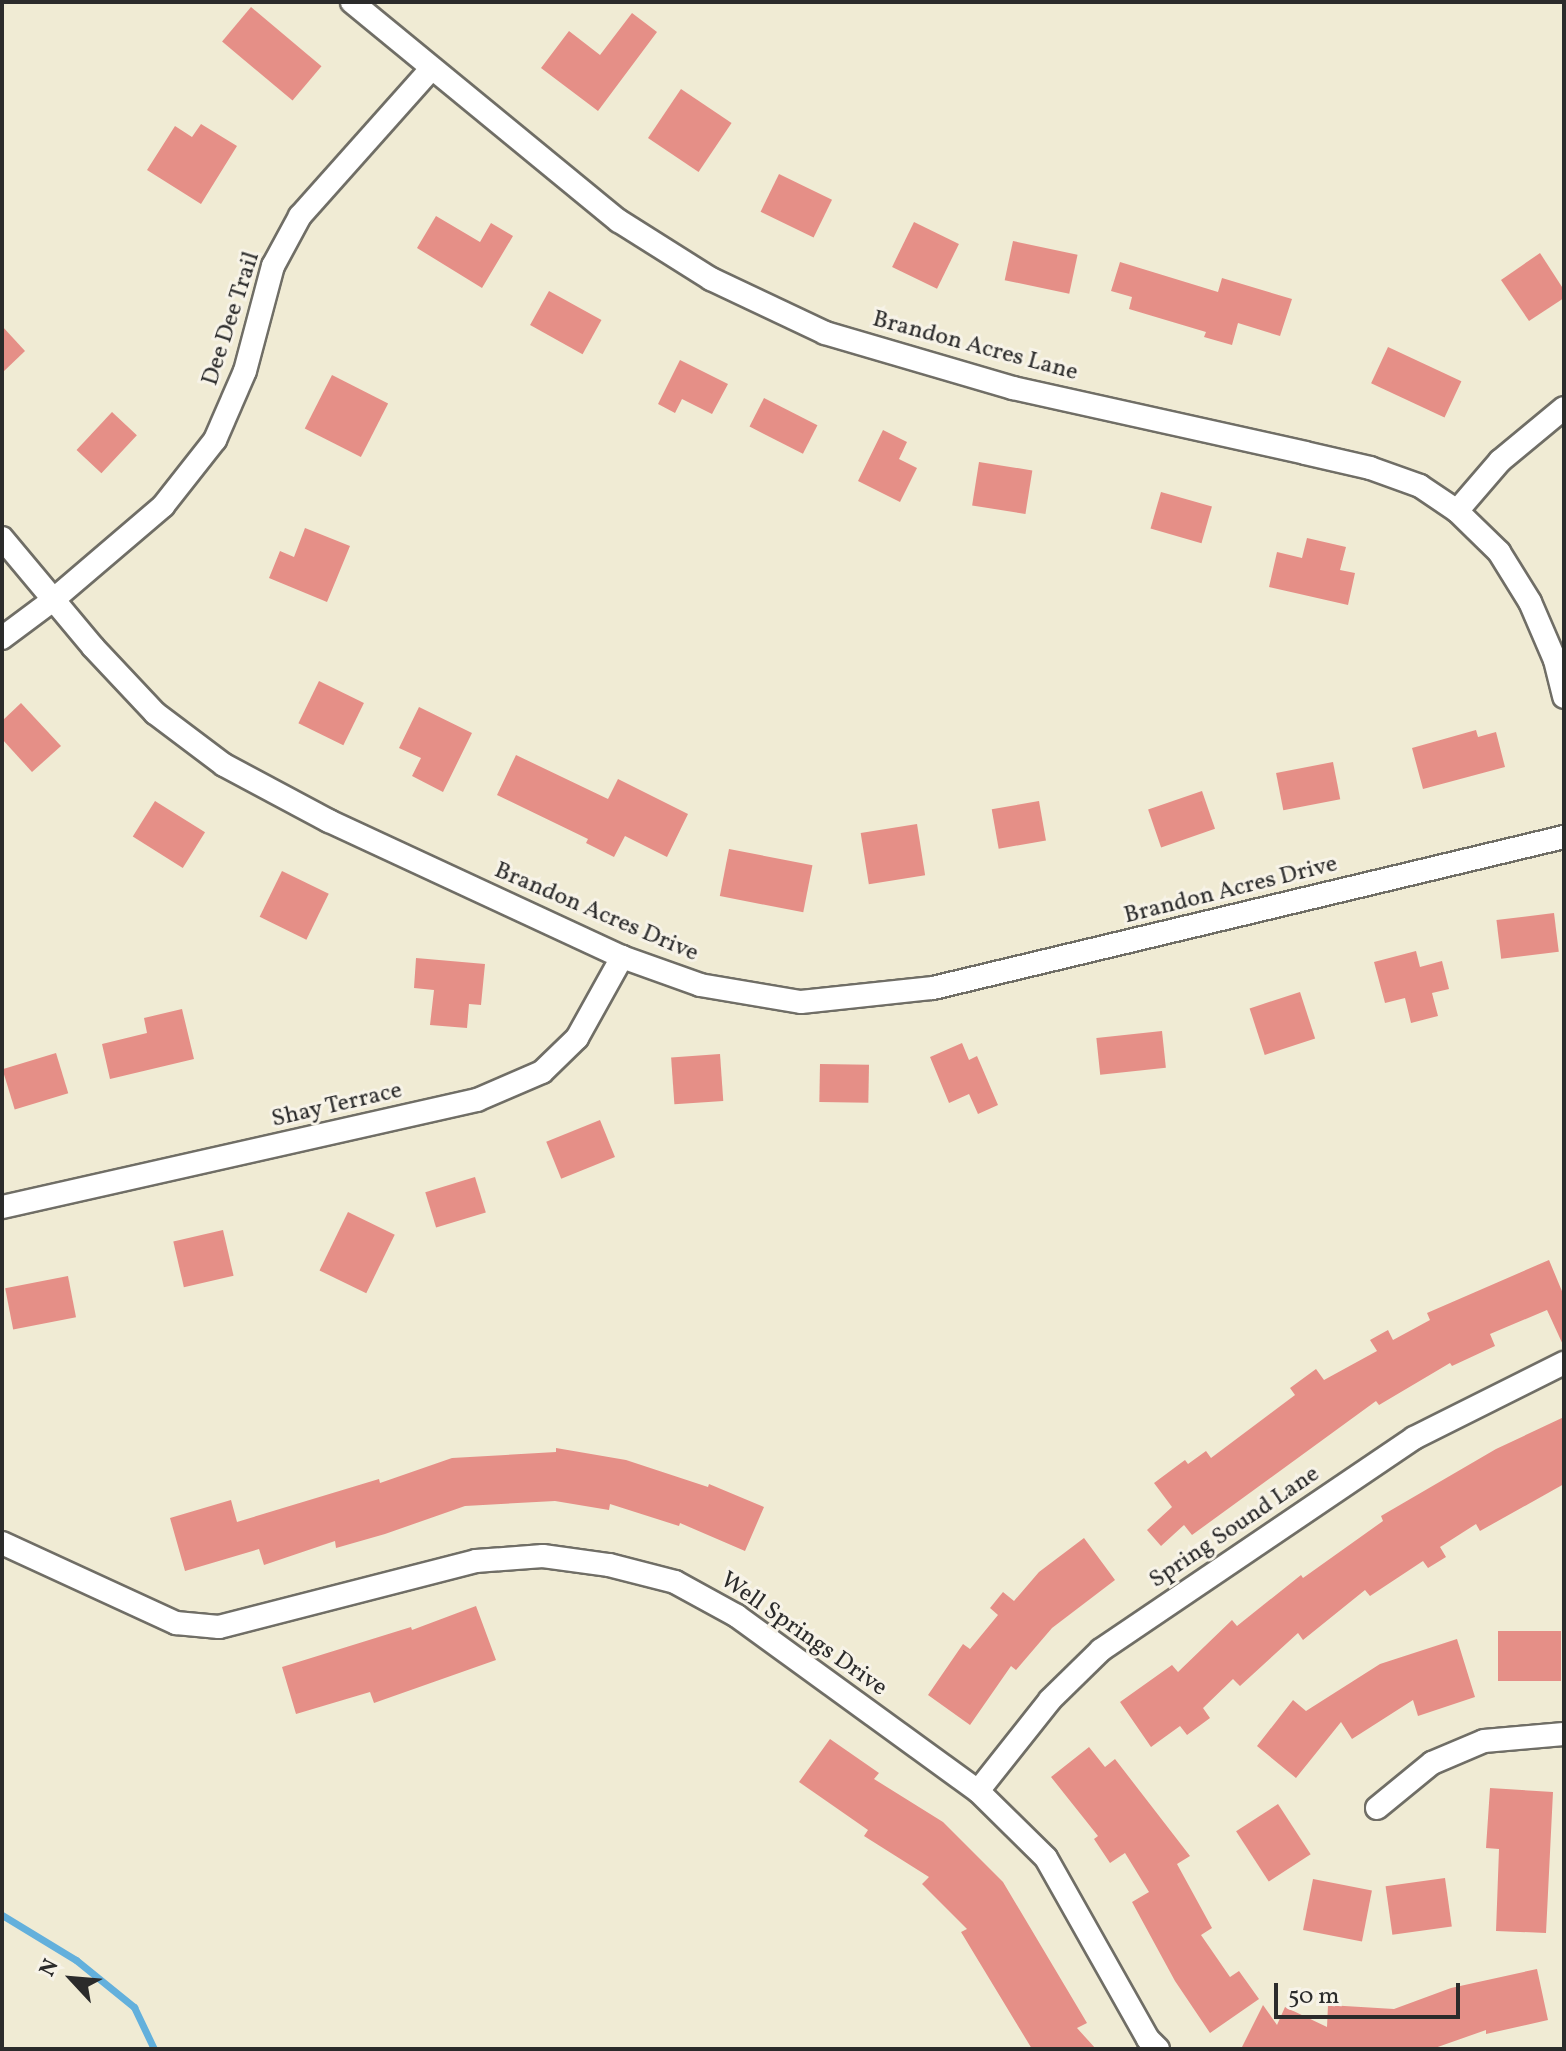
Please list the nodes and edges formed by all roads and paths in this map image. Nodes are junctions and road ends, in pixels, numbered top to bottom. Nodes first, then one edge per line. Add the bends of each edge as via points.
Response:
1 (352, 2) edge
2 (431, 69) junction
3 (1564, 408) edge
4 (1457, 511) junction
5 (2, 538) edge
6 (53, 600) junction
7 (2, 638) edge
8 (1564, 697) edge
9 (1564, 837) edge
10 (622, 957) junction
11 (2, 1207) edge
12 (1564, 1363) edge
13 (2, 1543) edge
14 (1564, 1734) edge
15 (978, 1791) junction
16 (1377, 1808) dead end
17 (1158, 2049) edge

1 - 2 street, Brandon Acres Lane
2 - 4 street, Brandon Acres Lane via 619,221 711,279 825,333 1013,388 1370,468 1420,486
2 - 6 street, Dee Dee Trail via 300,216 273,266 245,371 215,440 163,506
3 - 4 street via 1500,461
4 - 8 street, Brandon Acres Lane via 1499,552 1530,602
5 - 6 street, Brandon Acres Drive
6 - 7 street, Dee Dee Trail
6 - 10 street, Brandon Acres Drive via 155,713 224,765 329,821
9 - 10 street, Brandon Acres Drive via 933,988 801,1002 700,985
10 - 11 street, Shay Terrace via 577,1038 542,1072 477,1100
12 - 15 street, Spring Sound Lane via 1414,1438 1101,1650 1050,1700
13 - 15 street, Well Springs Drive via 176,1623 219,1627 476,1561 543,1556 622,1568 675,1582 737,1616
14 - 16 street via 1484,1741 1432,1763
15 - 17 street, Well Springs Drive via 1046,1858

